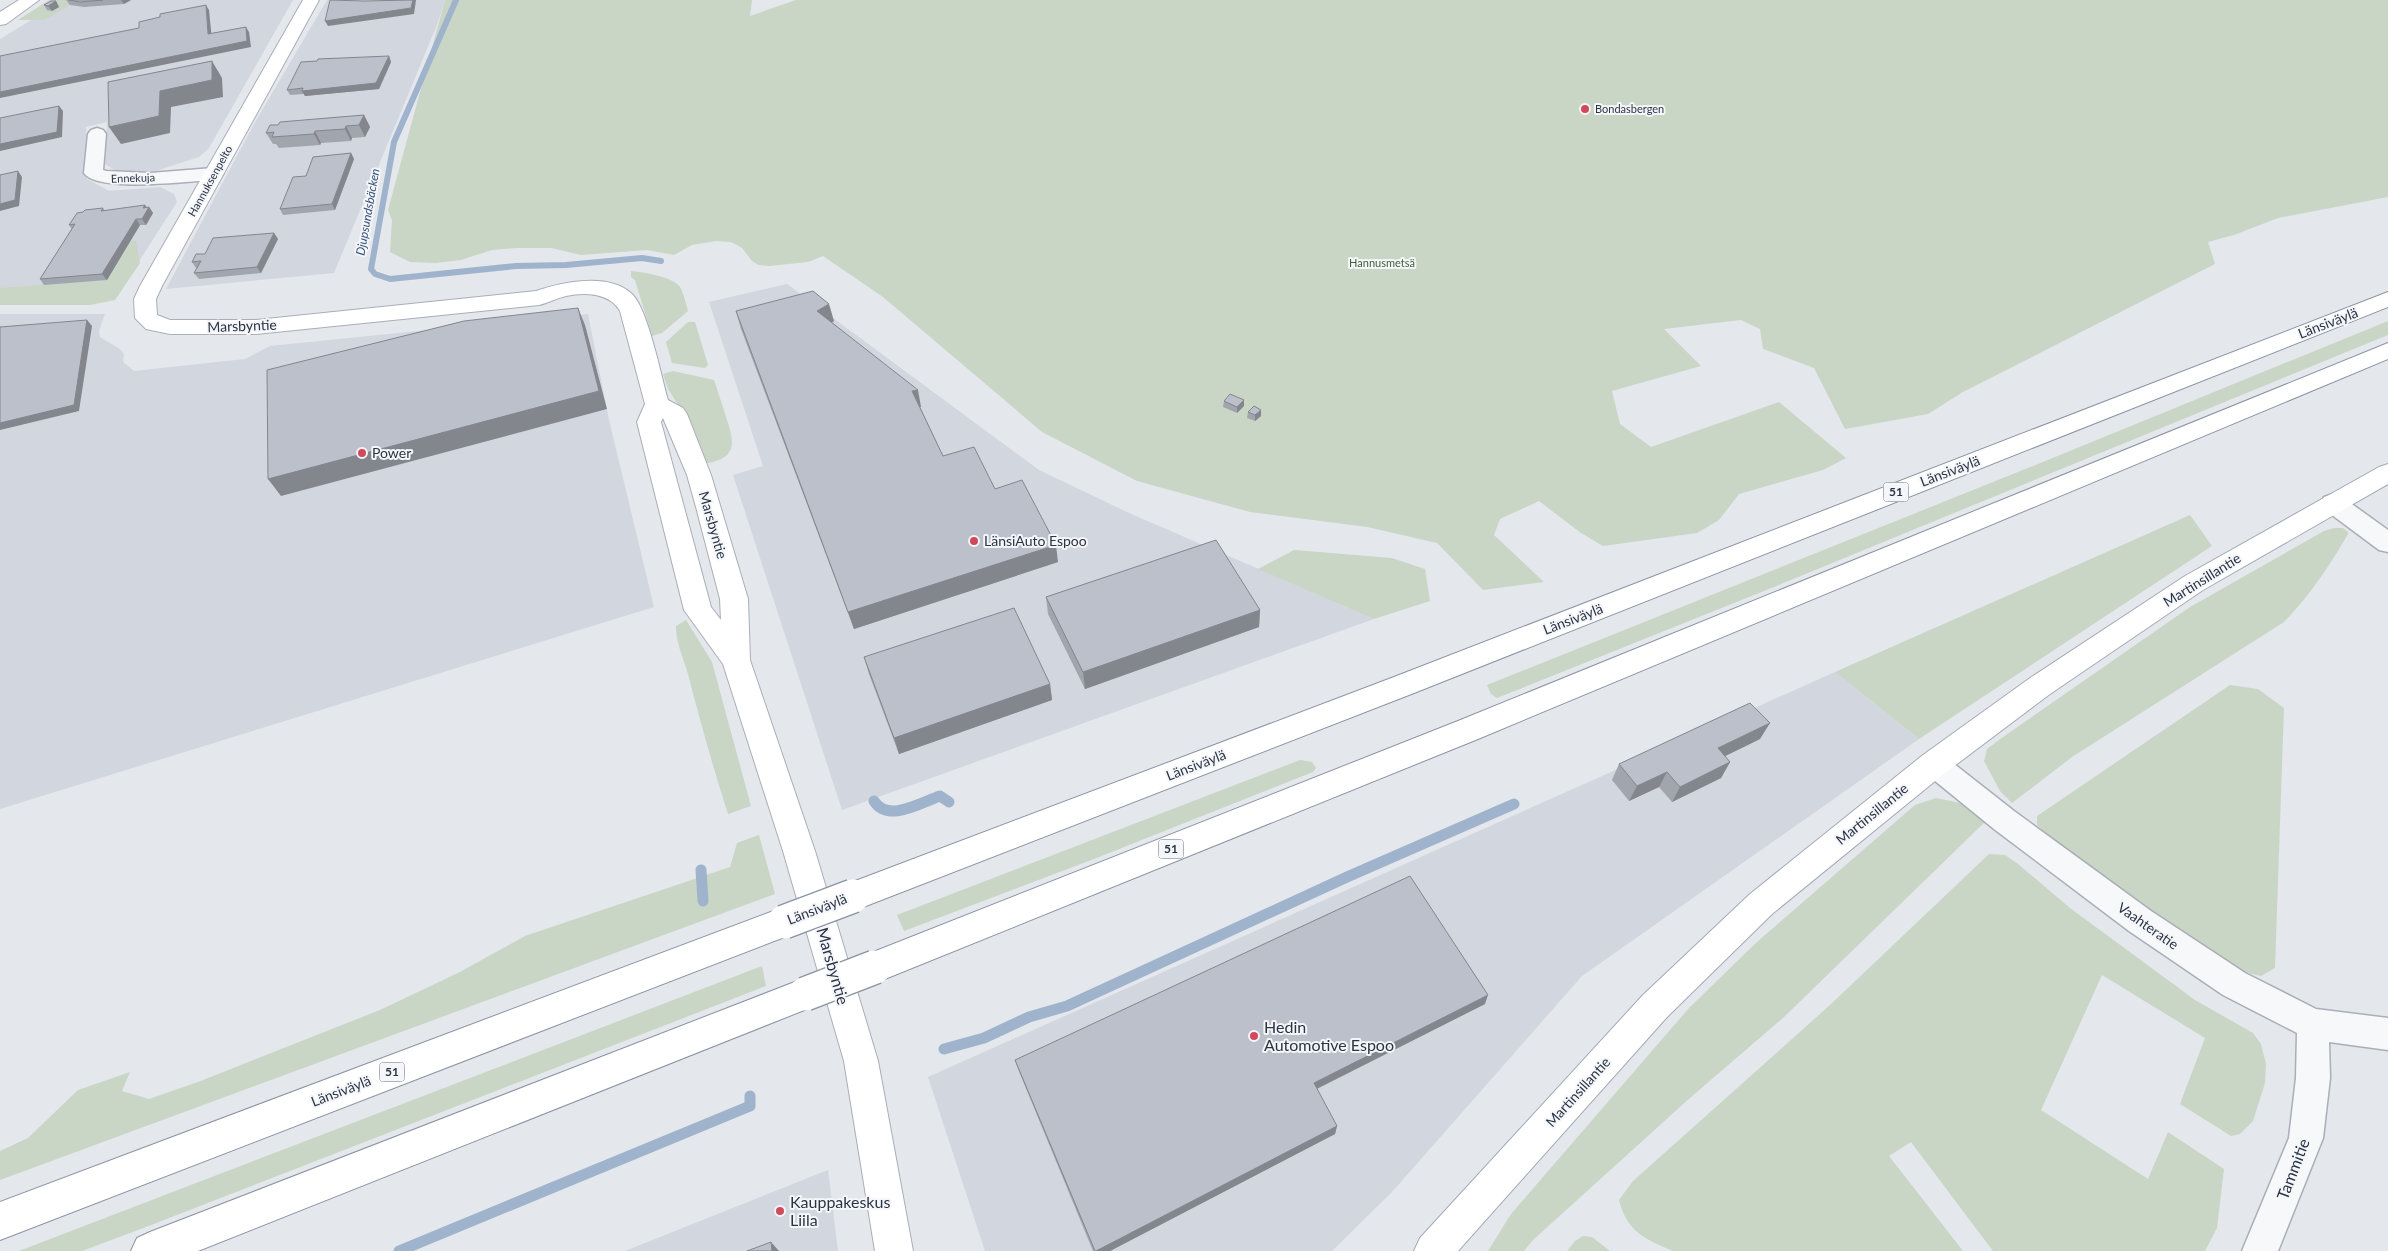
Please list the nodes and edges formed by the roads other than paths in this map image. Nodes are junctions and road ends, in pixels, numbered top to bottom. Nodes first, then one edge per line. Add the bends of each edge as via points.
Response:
1 (31, 0) edge
2 (311, 0) edge
3 (0, 20) edge
4 (97, 134) dead end
5 (214, 174) junction
6 (2388, 299) edge
7 (197, 327) joint
8 (2388, 350) edge
9 (657, 404) junction
10 (2388, 472) edge
11 (2333, 503) junction
12 (2388, 543) edge
13 (736, 660) junction
14 (1934, 764) junction
15 (2313, 1024) junction
16 (2388, 1034) edge
17 (0, 1222) edge
18 (150, 1251) edge
19 (894, 1251) edge
20 (1433, 1251) edge
21 (2260, 1251) edge

1 - 3 main road
2 - 5 main road, Hannuksenpelto
4 - 5 street, Ennekuja via 93,173 98,177 119,179
5 - 7 main road, Hannuksenpelto via 145,299 146,318 154,324
6 - 17 main road, Länsiväylä / 51, bridge via 1404,685
7 - 9 main road, Marsbyntie via 279,325 539,298 563,290 610,290 624,299 631,310
8 - 18 main road, 51, bridge via 1468,730 875,968
9 - 13 main road, Marsbyntie via 674,414 709,507 734,599
9 - 13 main road, Marsbyntie via 649,422 698,610
10 - 11 main road, Martinsillantie
11 - 12 street
11 - 14 main road, Martinsillantie via 2194,584 2040,686
13 - 19 main road, Marsbyntie via 799,851 861,1061
14 - 15 street, Vaahteratie via 2140,921 2234,984
14 - 20 main road, Martinsillantie via 1761,904 1655,1006
15 - 16 street, Vaahteratie
15 - 21 street, Tammitie via 2313,1078 2306,1138

